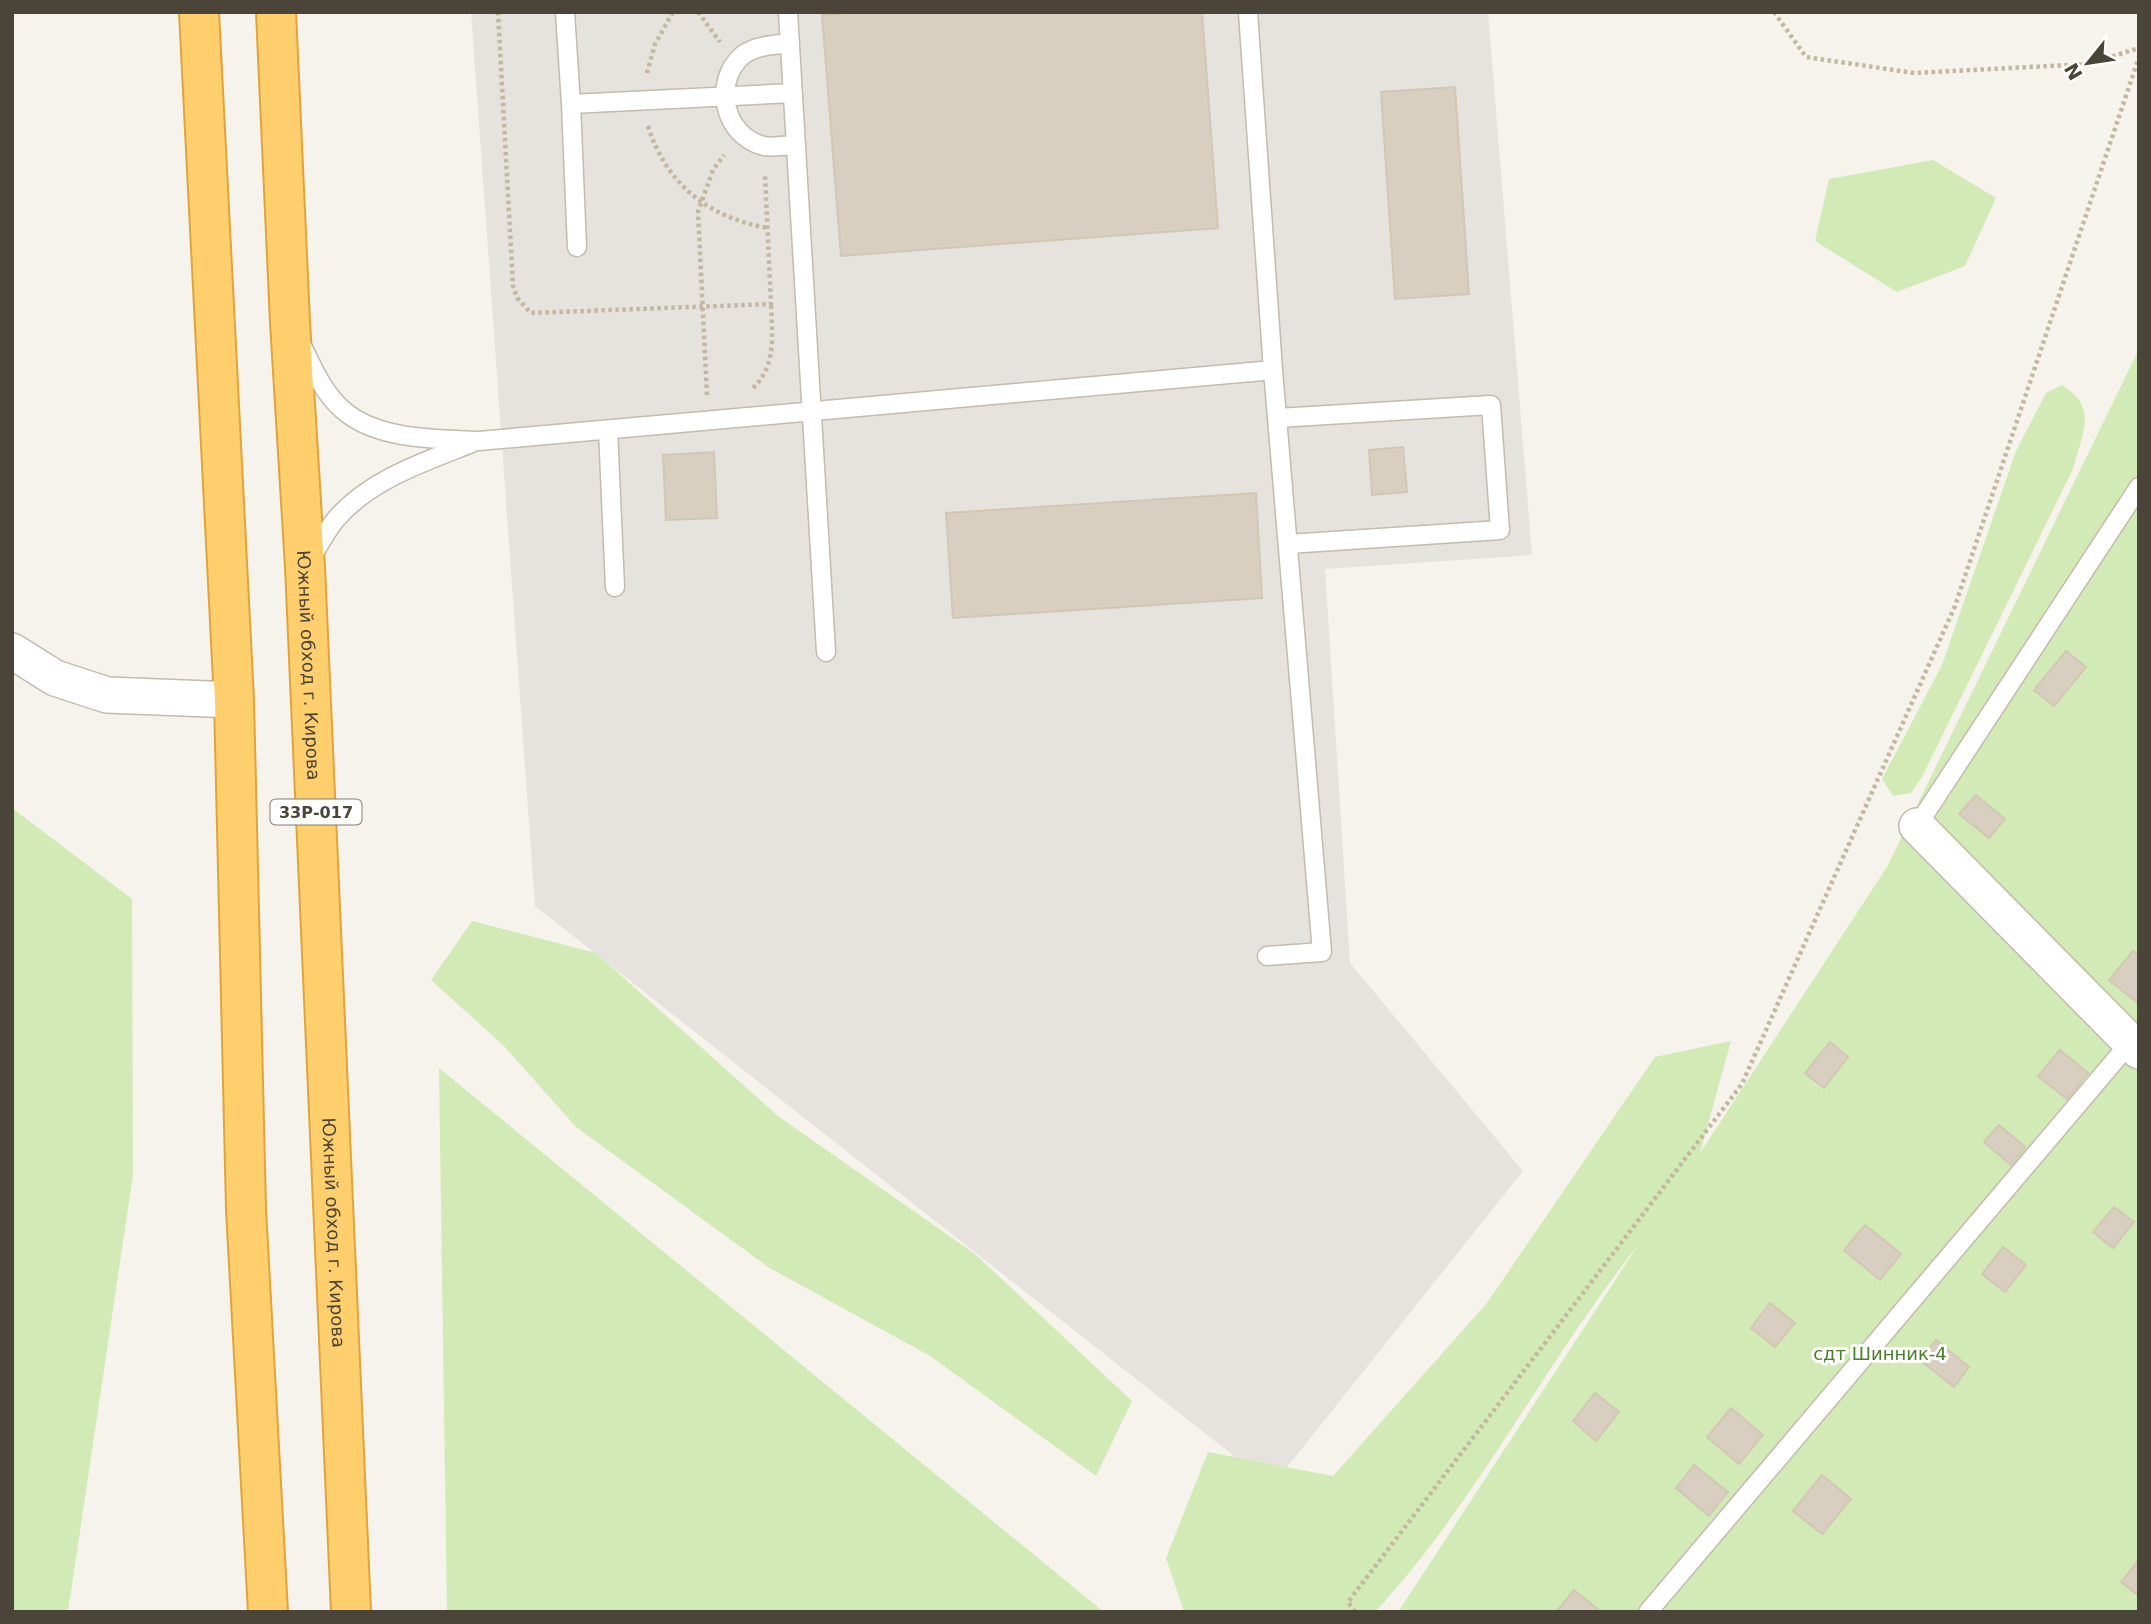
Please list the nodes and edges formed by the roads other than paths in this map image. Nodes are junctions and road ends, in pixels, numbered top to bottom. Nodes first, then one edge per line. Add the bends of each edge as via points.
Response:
1 (199, 12) edge
2 (276, 12) edge
3 (565, 12) edge
4 (788, 12) edge
5 (1248, 12) edge
6 (790, 43) junction
7 (793, 93) junction
8 (724, 96) junction
9 (570, 104) junction
10 (796, 145) junction
11 (577, 247) dead end
12 (290, 322) junction
13 (1273, 370) junction
14 (812, 412) junction
15 (1278, 418) junction
16 (608, 430) junction
17 (479, 441) junction
18 (2139, 487) edge
19 (1288, 544) junction
20 (305, 567) junction
21 (615, 587) dead end
22 (12, 651) edge
23 (826, 652) dead end
24 (234, 700) junction
25 (1917, 826) joint
26 (1267, 956) dead end
27 (2136, 1042) edge
28 (268, 1612) edge
29 (351, 1612) edge
30 (1648, 1612) edge

1 - 24 highway
2 - 12 highway, Южный обход г. Кирова / 33Р-017
3 - 9 lane
4 - 6 lane
5 - 13 lane
6 - 7 lane
6 - 8 lane via 760,47 739,59 726,78
7 - 8 lane
7 - 10 lane
8 - 9 lane
8 - 10 lane via 728,114 743,134 764,146
9 - 11 lane
10 - 14 lane
12 - 17 lane via 324,388 344,411 406,438
12 - 20 highway, Южный обход г. Кирова / 33Р-017
13 - 14 lane
13 - 15 lane
14 - 16 lane
14 - 23 lane
15 - 19 lane
15 - 19 lane via 1492,405 1500,530
16 - 17 lane
16 - 21 lane
17 - 20 lane via 406,469 370,489 336,519
18 - 25 lane
19 - 26 lane via 1322,952
20 - 29 highway, Южный обход г. Кирова / 33Р-017
22 - 24 street via 55,678 107,695
24 - 28 highway via 246,1209
25 - 27 street
27 - 30 lane

